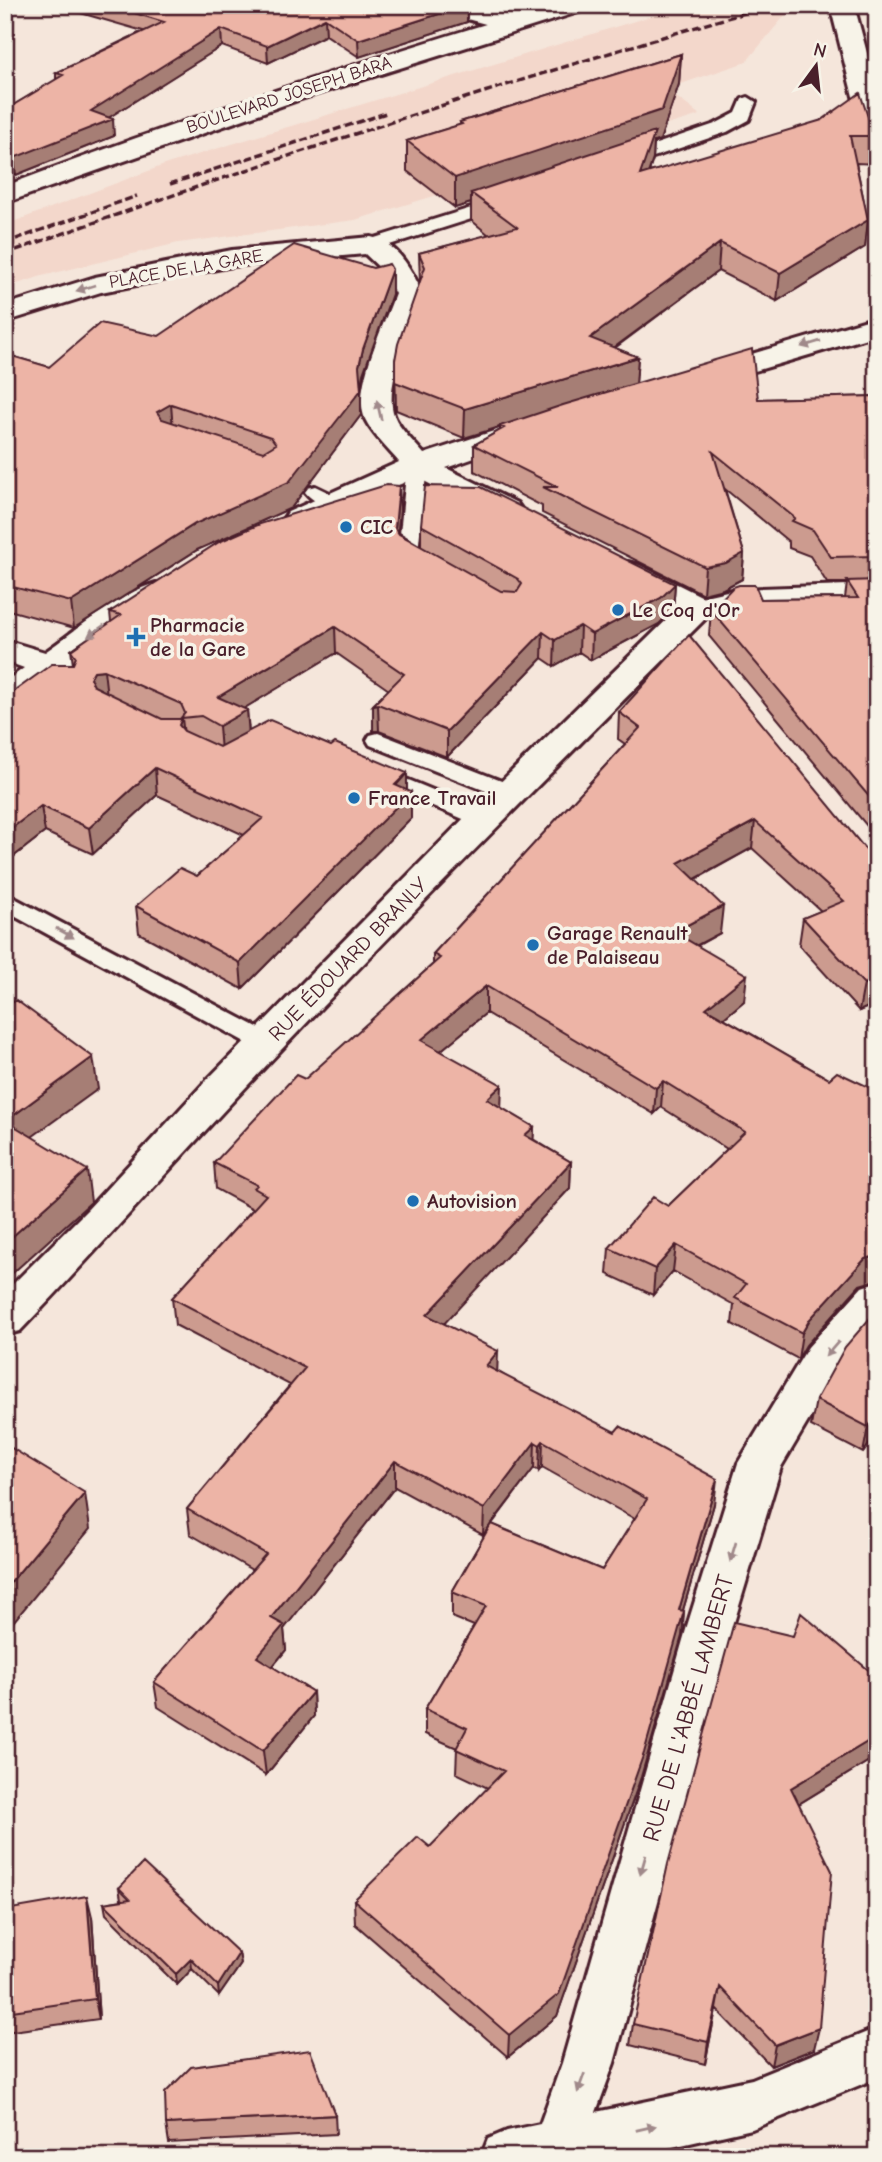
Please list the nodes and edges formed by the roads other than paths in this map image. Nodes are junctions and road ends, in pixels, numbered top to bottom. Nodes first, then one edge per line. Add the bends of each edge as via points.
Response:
1 (442, 5) edge
2 (576, 5) edge
3 (842, 5) edge
4 (512, 24) junction
5 (748, 102) dead end
6 (877, 139) edge
7 (606, 168) edge
8 (5, 195) edge
9 (516, 198) edge
10 (371, 246) junction
11 (5, 314) edge
12 (877, 326) edge
13 (674, 386) edge
14 (550, 422) edge
15 (417, 465) junction
16 (529, 522) edge
17 (272, 531) edge
18 (604, 560) edge
19 (442, 573) edge
20 (186, 574) edge
21 (877, 594) edge
22 (692, 627) junction
23 (5, 650) edge
24 (50, 673) junction
25 (5, 698) edge
26 (378, 740) dead end
27 (359, 767) edge
28 (509, 792) junction
29 (482, 819) junction
30 (5, 901) edge
31 (267, 1044) junction
32 (877, 1298) edge
33 (5, 1319) edge
34 (877, 2053) edge
35 (558, 2148) junction
36 (507, 2157) edge

1 - 4 street
2 - 4 street, BOULEVARD JOSEPH BARA
3 - 6 street
4 - 8 street, BOULEVARD JOSEPH BARA via 247,108
5 - 7 lane via 743,116 721,128
9 - 10 lane
10 -> 11 street, PLACE DE LA GARE via 232,258 94,285
15 -> 10 street via 380,419 376,400 409,294 396,268
12 -> 13 street
14 - 15 street
15 - 16 street
15 - 17 street via 325,498
15 - 19 lane via 408,554
18 - 22 street
20 -> 24 street
21 - 22 street via 736,599
22 - 28 street, RUE ÉDOUARD BRANLY
23 - 24 street
24 - 25 street
26 - 28 lane
27 - 29 lane
28 - 29 street, RUE ÉDOUARD BRANLY
29 - 31 street, RUE ÉDOUARD BRANLY
30 -> 31 lane
31 - 33 street, RUE ÉDOUARD BRANLY
32 -> 35 street, RUE DE L'ABBÉ LAMBERT via 823,1359 760,1463 588,2063
35 -> 34 street via 752,2104
35 - 36 street

